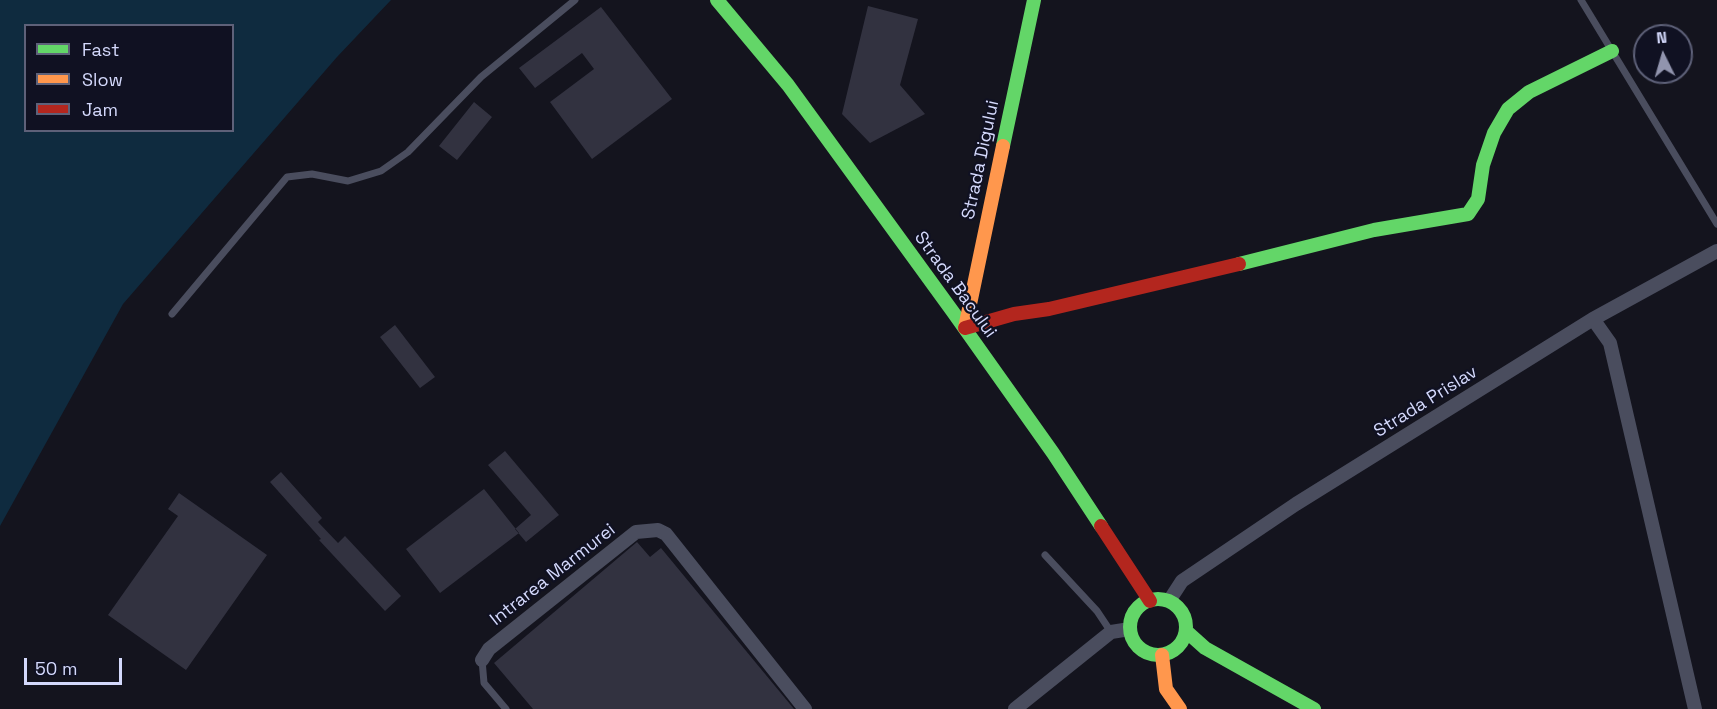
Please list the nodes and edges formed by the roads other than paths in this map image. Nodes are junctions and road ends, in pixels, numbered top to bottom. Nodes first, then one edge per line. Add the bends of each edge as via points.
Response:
1 (575, 0) edge
2 (717, 0) edge
3 (1034, 0) edge
4 (1581, 0) edge
5 (1612, 51) junction
6 (1717, 224) edge
7 (1717, 251) edge
8 (172, 314) dead end
9 (1593, 319) junction
10 (965, 328) junction
11 (1045, 555) dead end
12 (1150, 601) junction
13 (1168, 601) junction
14 (1130, 629) junction
15 (1186, 631) junction
16 (1111, 633) junction
17 (1162, 655) junction
18 (482, 660) joint
19 (506, 709) edge
20 (805, 709) edge
21 (1015, 709) edge
22 (1180, 709) edge
23 (1314, 709) edge
24 (1695, 709) edge

1 - 8 lane via 481,77 408,153 381,171 348,181 312,174 286,177
2 - 10 street, Strada Bacului via 788,85
3 - 10 street, Strada Digului
4 - 5 lane
5 - 6 lane
5 - 10 street via 1529,92 1508,109 1494,133 1483,165 1478,199 1468,214 1374,230
7 - 9 street, Strada Prislav
9 - 13 street, Strada Prislav via 1296,504 1182,581
9 - 24 street via 1610,343
10 - 12 street, Strada Bacului
11 - 16 lane via 1097,611
12 - 13 street
12 - 14 street via 1135,612
13 - 15 street via 1182,613
14 - 16 street
14 - 17 street via 1144,652
15 - 17 street via 1178,647
15 - 23 street via 1205,648
16 - 21 street
17 - 22 street via 1167,689
18 - 19 lane, Intrarea Marmurei via 484,683
18 - 20 street, Intrarea Marmurei via 489,649 636,532 658,530 666,534

